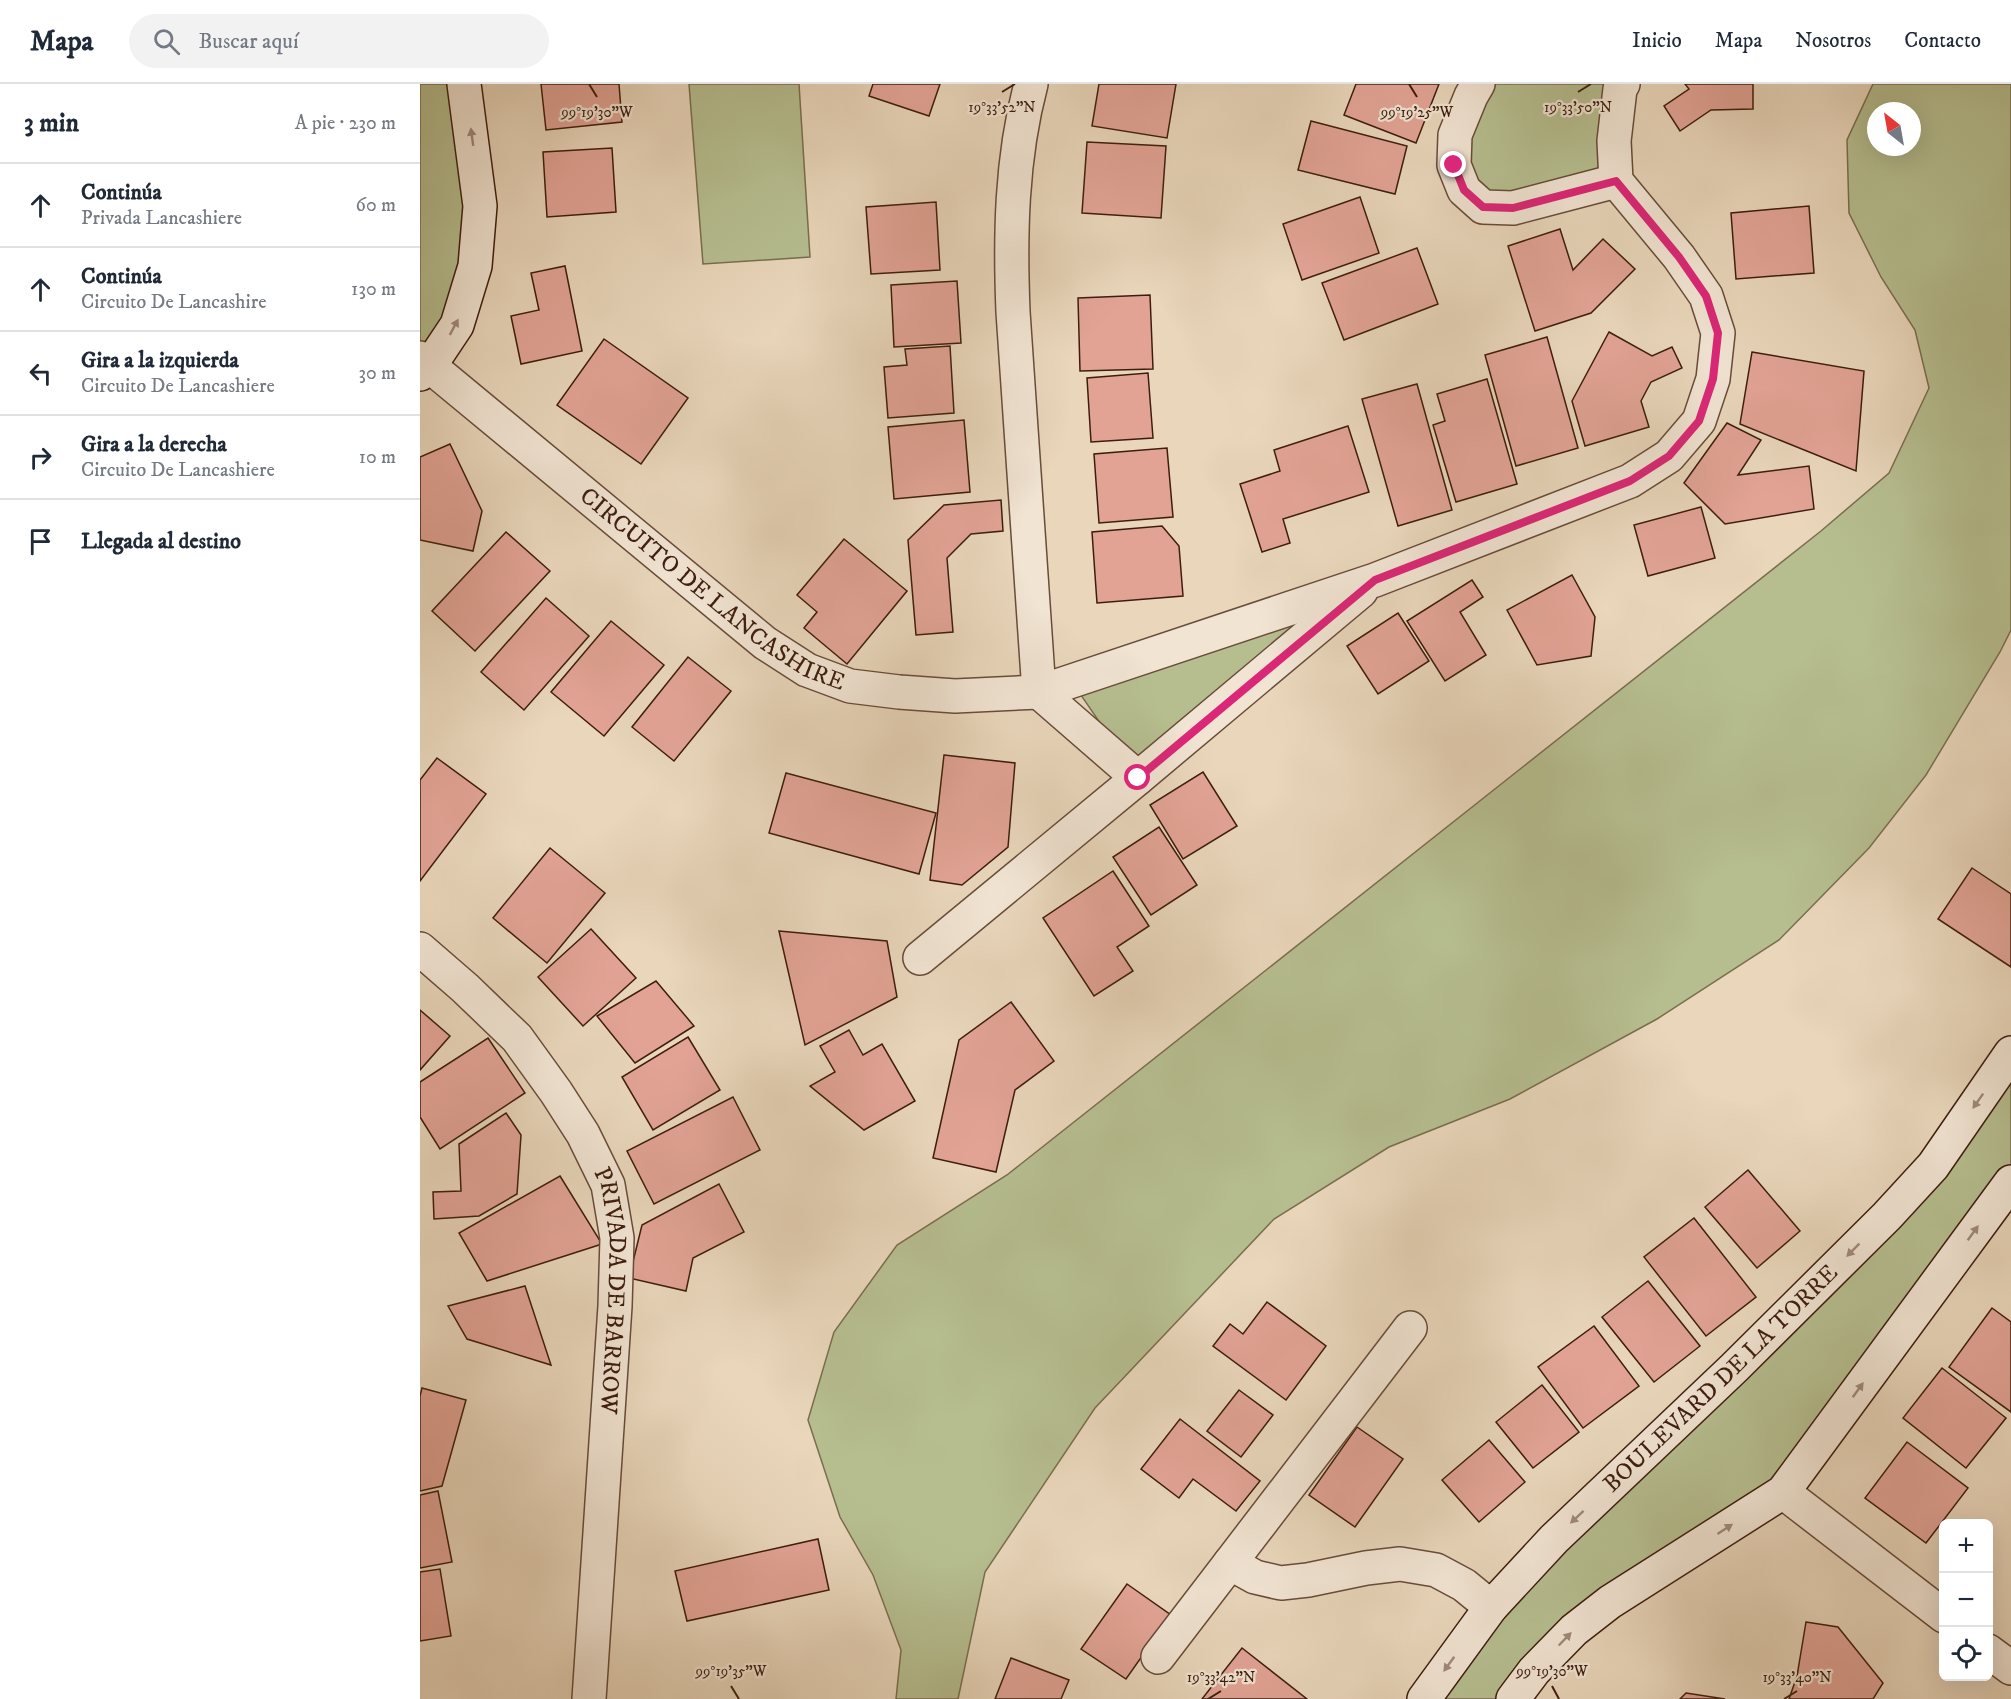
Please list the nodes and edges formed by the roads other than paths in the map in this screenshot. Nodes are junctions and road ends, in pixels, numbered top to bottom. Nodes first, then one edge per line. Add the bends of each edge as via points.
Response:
1 (464, 84) edge
2 (1031, 84) edge
3 (1478, 84) edge
4 (1623, 84) edge
5 (1616, 181) junction
6 (423, 367) edge
7 (1375, 580) junction
8 (1039, 692) junction
9 (1138, 778) junction
10 (420, 949) edge
11 (920, 958) dead end
12 (2011, 1053) edge
13 (2011, 1182) edge
14 (1410, 1328) dead end
15 (1783, 1492) junction
16 (1230, 1563) junction
17 (1491, 1607) junction
18 (1939, 1612) edge
19 (1993, 1654) edge
20 (1158, 1657) dead end
21 (2011, 1668) edge
22 (589, 1699) edge
23 (1424, 1699) edge
24 (1513, 1699) edge

6 -> 1 street via 457,325 475,266 480,206
2 - 8 street via 1014,182 1011,250
3 - 5 street via 1455,135 1454,165 1464,190 1483,207 1513,208
4 - 5 street via 1614,141
5 - 7 street, CIRCUITO DE LANCASHIRE via 1706,296 1718,333 1713,379 1699,421 1669,456 1630,481
6 - 8 street, CIRCUITO DE LANCASHIRE via 765,643 807,670 850,686 899,692 955,696
7 - 8 street, CIRCUITO DE LANCASHIRE
7 - 9 street
8 - 9 street
9 - 11 street
10 - 22 street, PRIVADA DE BARROW via 517,1038 583,1134 608,1185 617,1238 615,1295
12 -> 17 street, BOULEVARD DE LA TORRE via 1933,1166 1887,1216 1554,1539
15 -> 13 street
14 - 16 street
15 - 18 street
24 -> 15 street via 1574,1630 1610,1602
16 - 17 street via 1255,1577 1281,1582 1400,1564 1436,1570 1464,1585
16 - 20 street
17 -> 23 street, BOULEVARD DE LA TORRE
19 - 21 street

